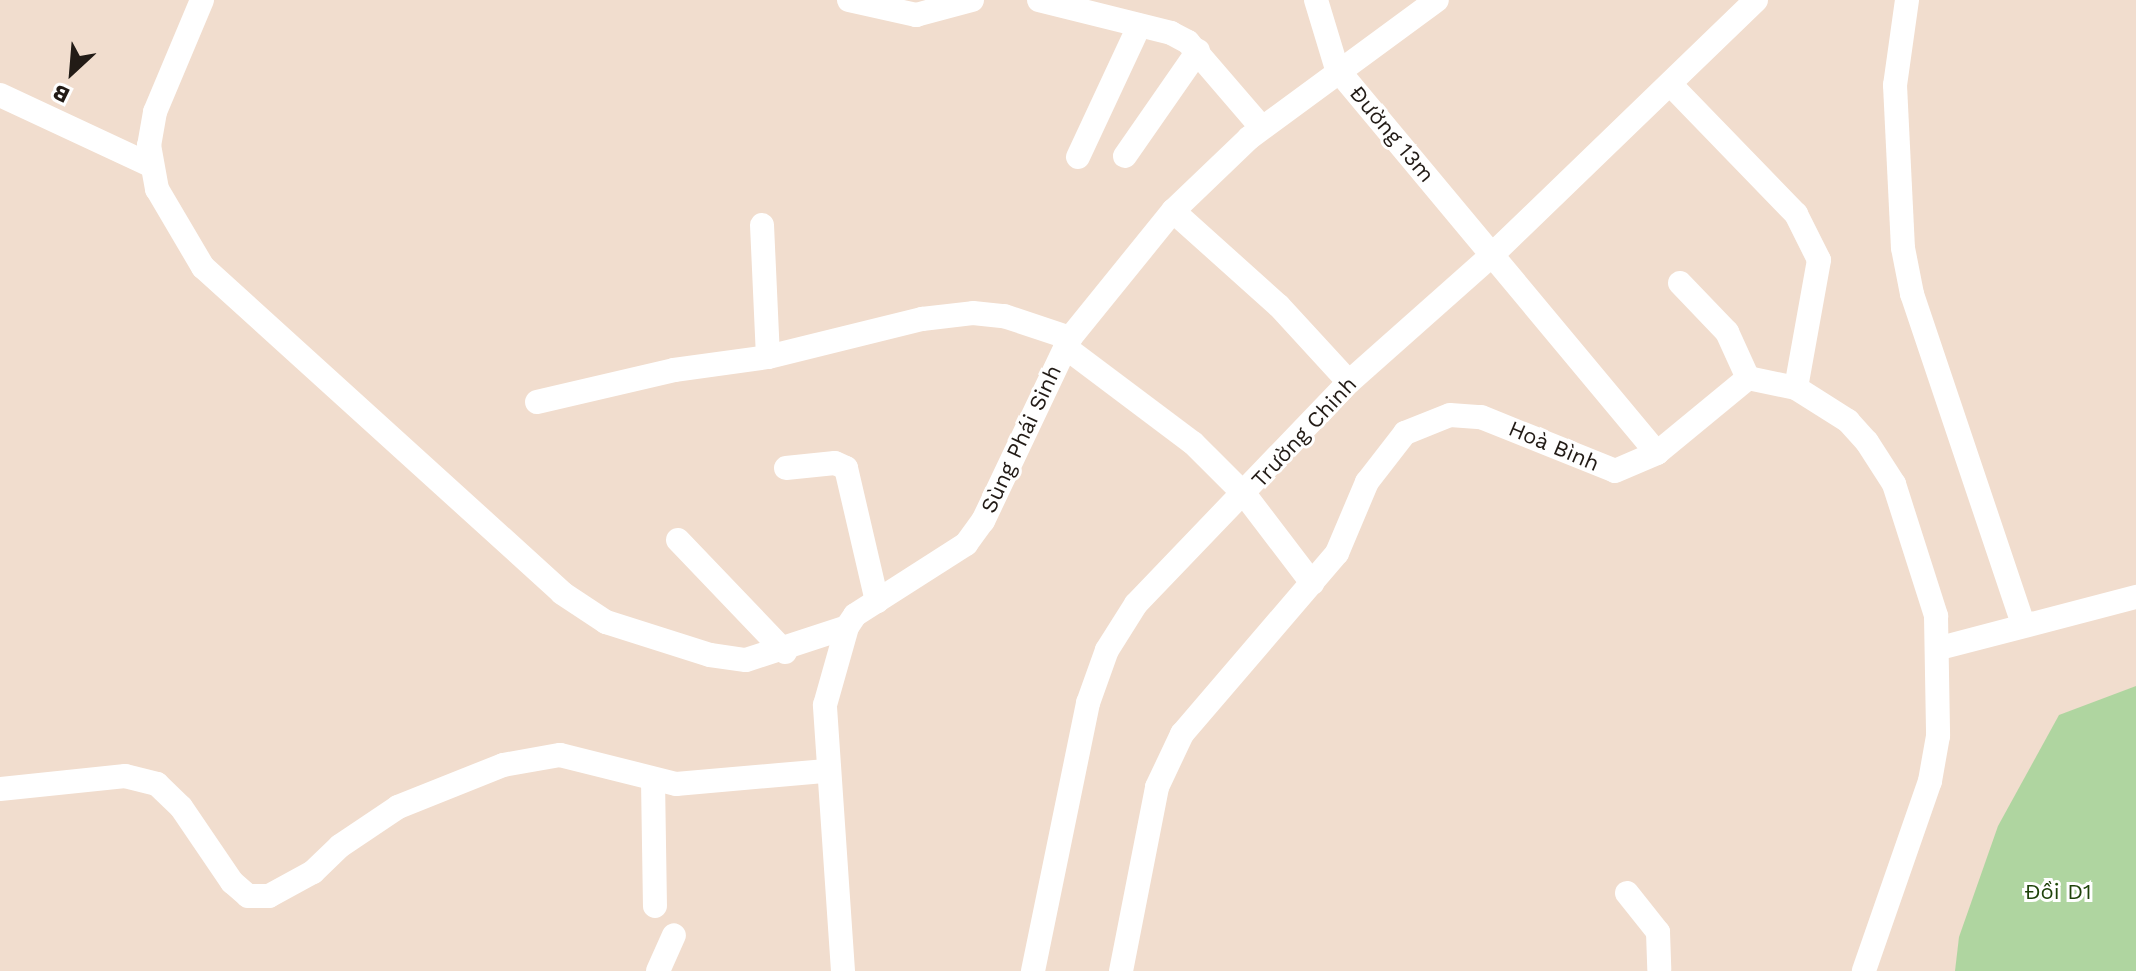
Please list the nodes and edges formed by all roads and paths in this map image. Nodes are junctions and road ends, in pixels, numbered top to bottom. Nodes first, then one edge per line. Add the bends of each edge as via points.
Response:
1 (202, 0) edge
2 (849, 0) edge
3 (972, 0) edge
4 (1039, 0) edge
5 (1316, 0) edge
6 (1437, 0) edge
7 (1756, 0) edge
8 (1907, 0) edge
9 (1139, 26) junction
10 (1198, 51) junction
11 (1337, 69) junction
12 (1671, 85) junction
13 (0, 95) edge
14 (1262, 128) junction
15 (1125, 156) dead end
16 (1078, 157) dead end
17 (150, 165) junction
18 (1173, 211) junction
19 (762, 225) dead end
20 (1492, 255) junction
21 (1680, 283) dead end
22 (1068, 343) junction
23 (768, 357) junction
24 (1748, 378) junction
25 (1349, 382) junction
26 (1796, 388) junction
27 (537, 402) dead end
28 (1657, 453) junction
29 (786, 468) dead end
30 (1245, 495) junction
31 (678, 540) dead end
32 (1312, 583) junction
33 (2136, 597) edge
34 (877, 601) junction
35 (2023, 623) junction
36 (847, 627) junction
37 (1940, 648) junction
38 (785, 652) junction
39 (826, 771) junction
40 (653, 780) junction
41 (0, 789) edge
42 (1627, 893) dead end
43 (655, 906) dead end
44 (674, 935) dead end
45 (1663, 970) edge
46 (658, 971) edge
47 (843, 971) edge
48 (1033, 971) edge
49 (1121, 971) edge
50 (1864, 971) edge

1 - 17 street via 155,112
2 - 3 street via 916,15
4 - 9 street
5 - 11 street, Đường 13m
6 - 11 street, Sùng Phái Sinh
7 - 12 street, Trường Chinh
8 - 35 street via 1895,85 1903,248 1912,294
9 - 10 street via 1171,33
9 - 16 street
10 - 14 street
10 - 15 street
11 - 14 street, Sùng Phái Sinh
11 - 20 street, Đường 13m
12 - 20 street, Trường Chinh
12 - 26 street via 1796,214 1814,247 1818,279
13 - 17 street
14 - 18 street, Sùng Phái Sinh
17 - 38 street via 157,189 203,267 562,593 606,622 710,655 746,660
18 - 22 street, Sùng Phái Sinh
18 - 25 street via 1279,306
19 - 23 street
20 - 25 street, Trường Chinh
20 - 28 street, Đường 13m
21 - 24 street via 1727,332
22 - 23 street via 1004,316 973,313 922,319
22 - 30 street via 1147,404
22 - 34 street, Sùng Phái Sinh via 989,508 966,544
23 - 27 street via 674,370
24 - 26 street
24 - 28 street, Hoà Bình
25 - 30 street, Trường Chinh
26 - 37 street via 1848,421 1894,484 1927,579
28 - 32 street, Hoà Bình via 1615,471 1481,417 1450,415 1424,422 1386,453 1367,482 1337,553
29 - 34 street via 835,463 846,468
30 - 32 street
30 - 48 street, Trường Chinh via 1172,562 1136,604 1107,650 1085,717
31 - 38 street
32 - 49 street, Hoà Bình via 1182,734 1157,787
33 - 35 street
34 - 36 street, Sùng Phái Sinh
35 - 37 street
36 - 38 street
36 - 39 street via 825,705
37 - 50 street via 1938,736 1930,781
39 - 40 street via 676,784
39 - 47 street
40 - 41 street via 560,755 503,765 398,807 340,846 313,872 269,896 248,896 232,882 181,807 157,784 125,776
40 - 43 street
42 - 45 street via 1658,932
44 - 46 street

